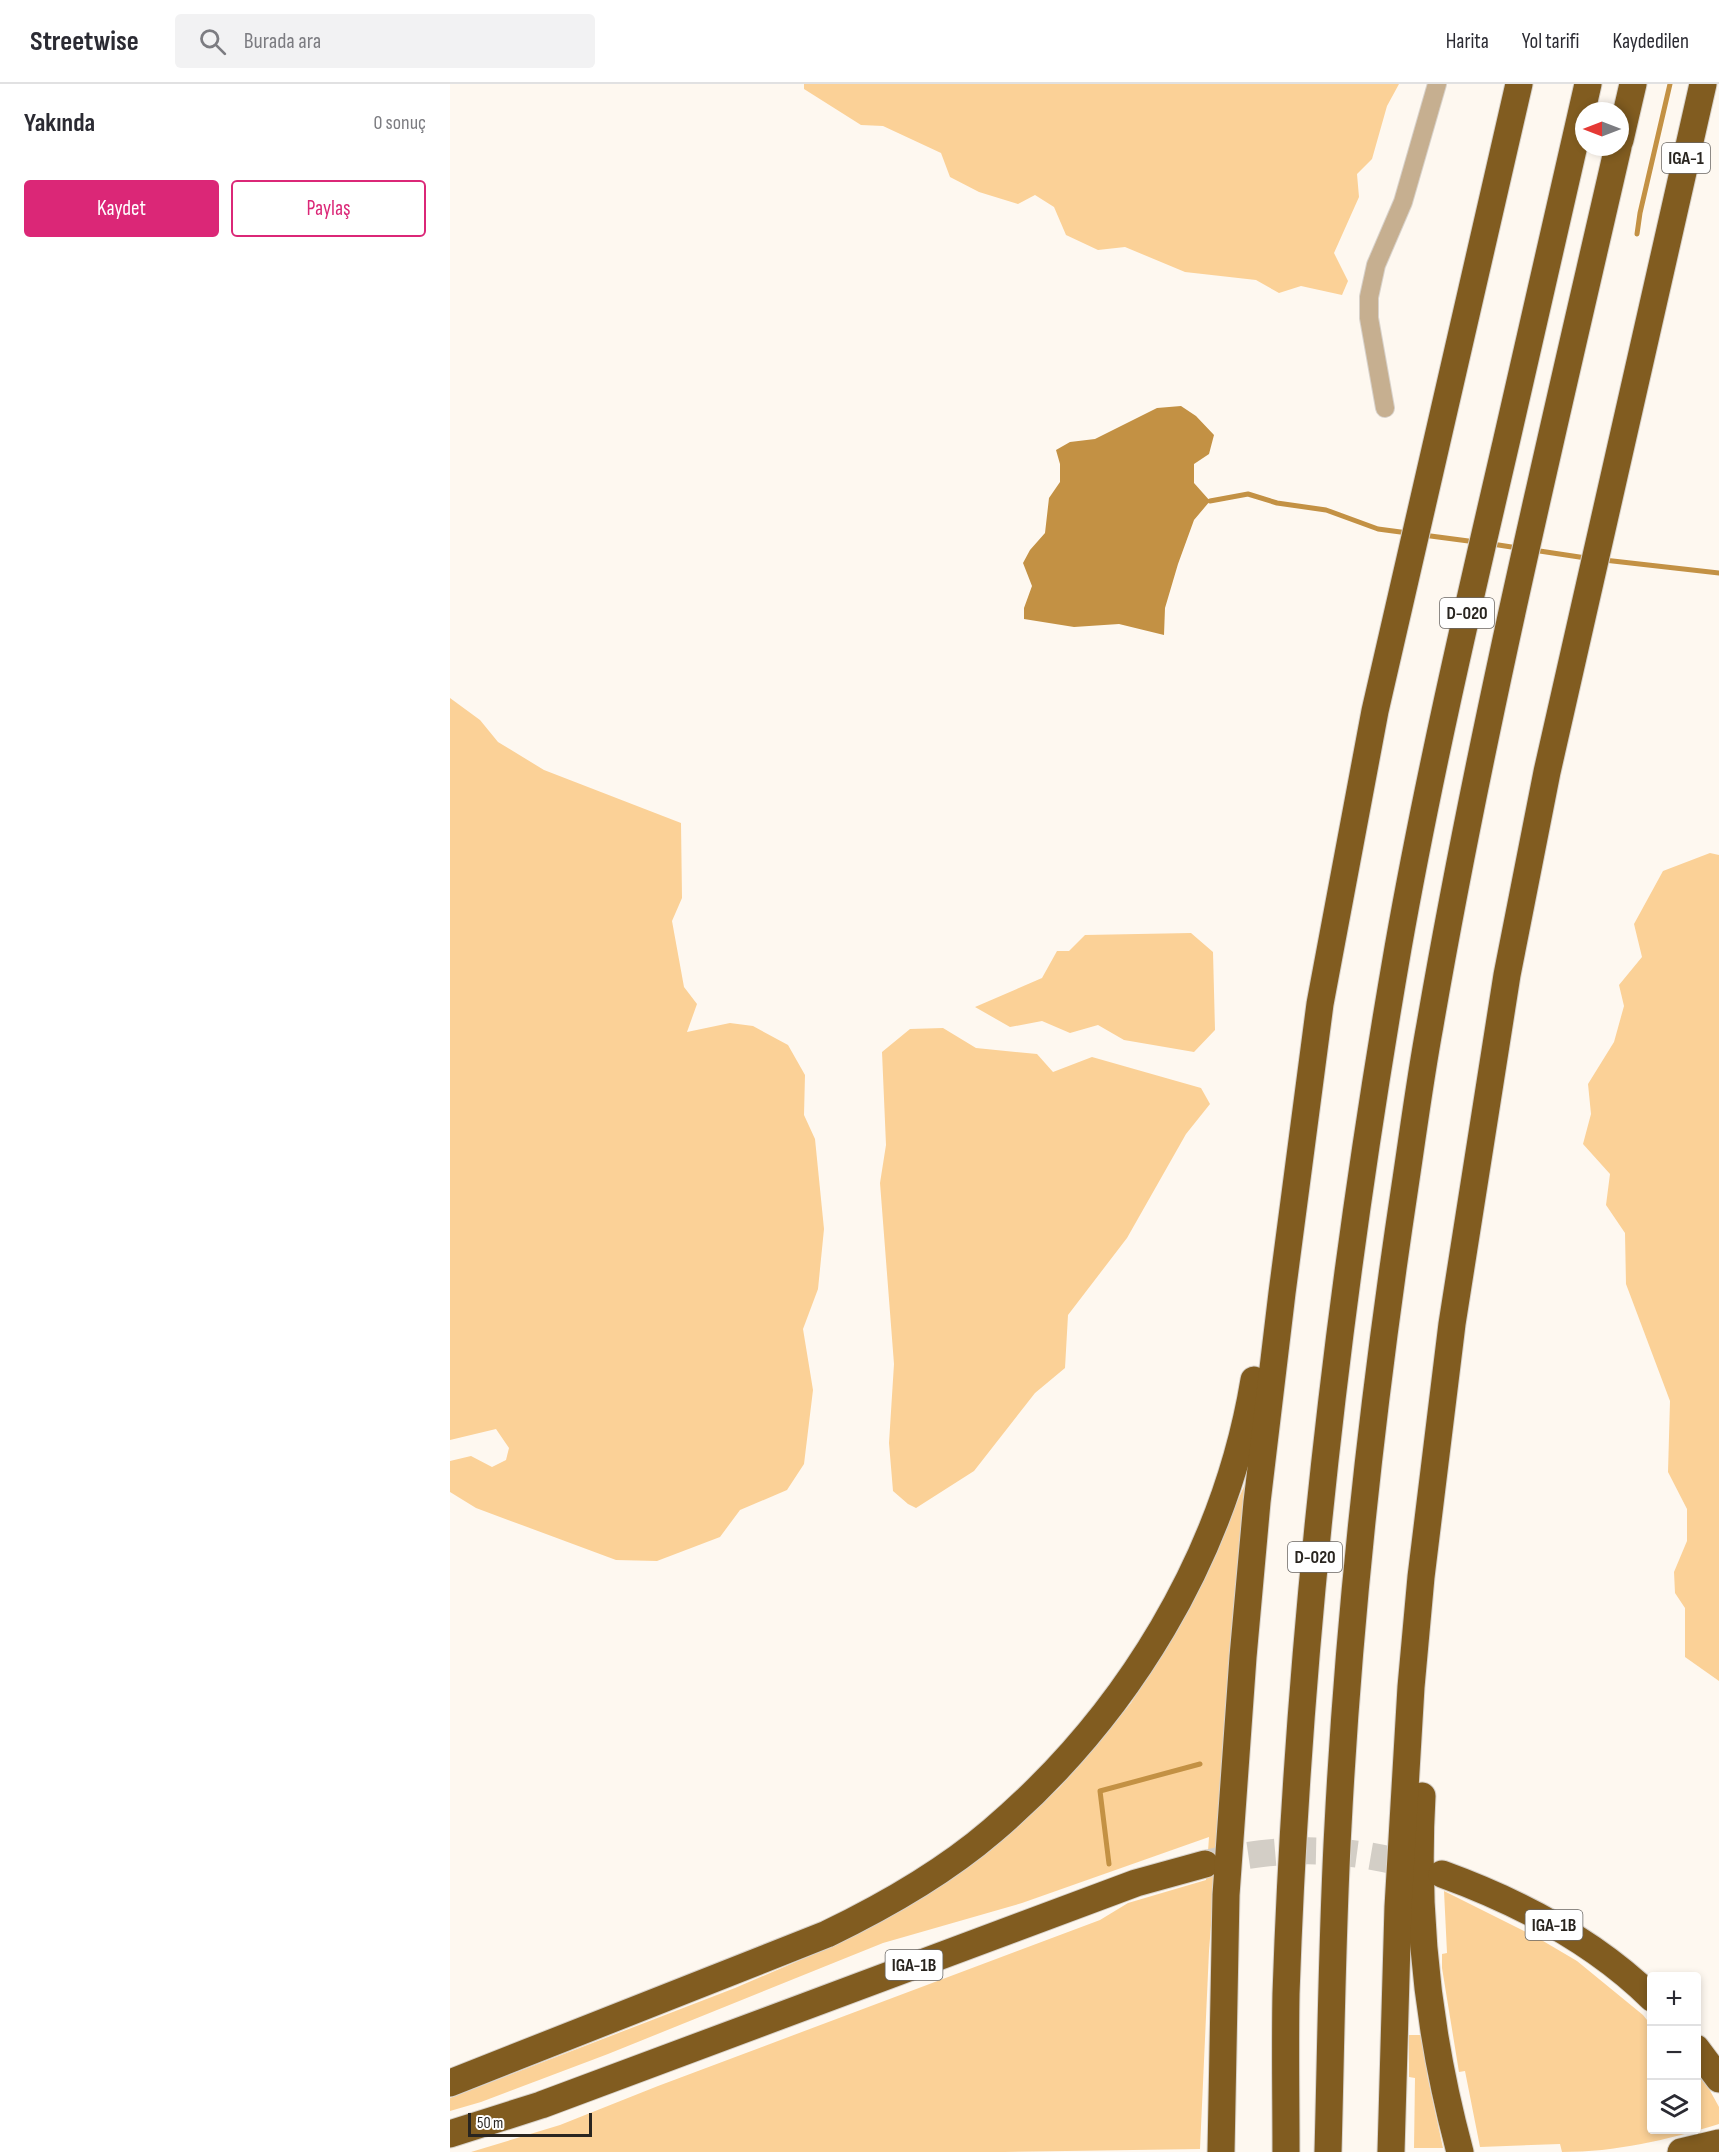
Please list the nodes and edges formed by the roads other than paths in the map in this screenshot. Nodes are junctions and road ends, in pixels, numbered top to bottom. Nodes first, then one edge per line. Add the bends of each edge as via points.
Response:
1 (1437, 84) edge
2 (1519, 84) edge
3 (1588, 84) edge
4 (1633, 84) edge
5 (1703, 84) edge
6 (1629, 102) edge
7 (1616, 156) edge
8 (1385, 408) dead end
9 (1320, 1004) junction
10 (1433, 1478) junction
11 (1205, 1864) tunnel mouth
12 (1442, 1874) tunnel mouth
13 (1647, 1994) edge
14 (1701, 2055) edge
15 (1718, 2078) edge
16 (450, 2083) edge
17 (450, 2134) edge
18 (1719, 2143) edge
19 (1221, 2152) edge
20 (1286, 2152) edge
21 (1328, 2152) edge
22 (1391, 2152) edge
23 (1460, 2152) edge
24 (1681, 2152) edge

1 - 8 street via 1403,202 1376,265 1369,297
2 - 9 highway via 1375,711
3 - 20 highway, D-020 via 1440,736 1399,943 1347,1275 1300,1731 1286,2000
4 - 6 highway
5 - 10 highway, IGA-1 via 1561,703 1519,910 1452,1324
7 - 21 highway, D-020 via 1480,756 1429,1030 1387,1305 1359,1554 1338,1822
9 - 16 highway via 1300,1090 1249,1411 1236,1461 1200,1559 1155,1640 1106,1714 1063,1763 992,1831 866,1915 794,1948
9 - 19 highway via 1280,1305 1250,1574 1226,1895
10 - 22 highway via 1403,1804
10 - 23 highway via 1434,1595 1420,1859 1428,1989 1437,2051
11 - 17 highway, IGA-1B via 1136,1883 562,2098
12 - 13 highway, IGA-1B via 1503,1898 1556,1926 1600,1955
14 - 15 highway
18 - 24 highway

